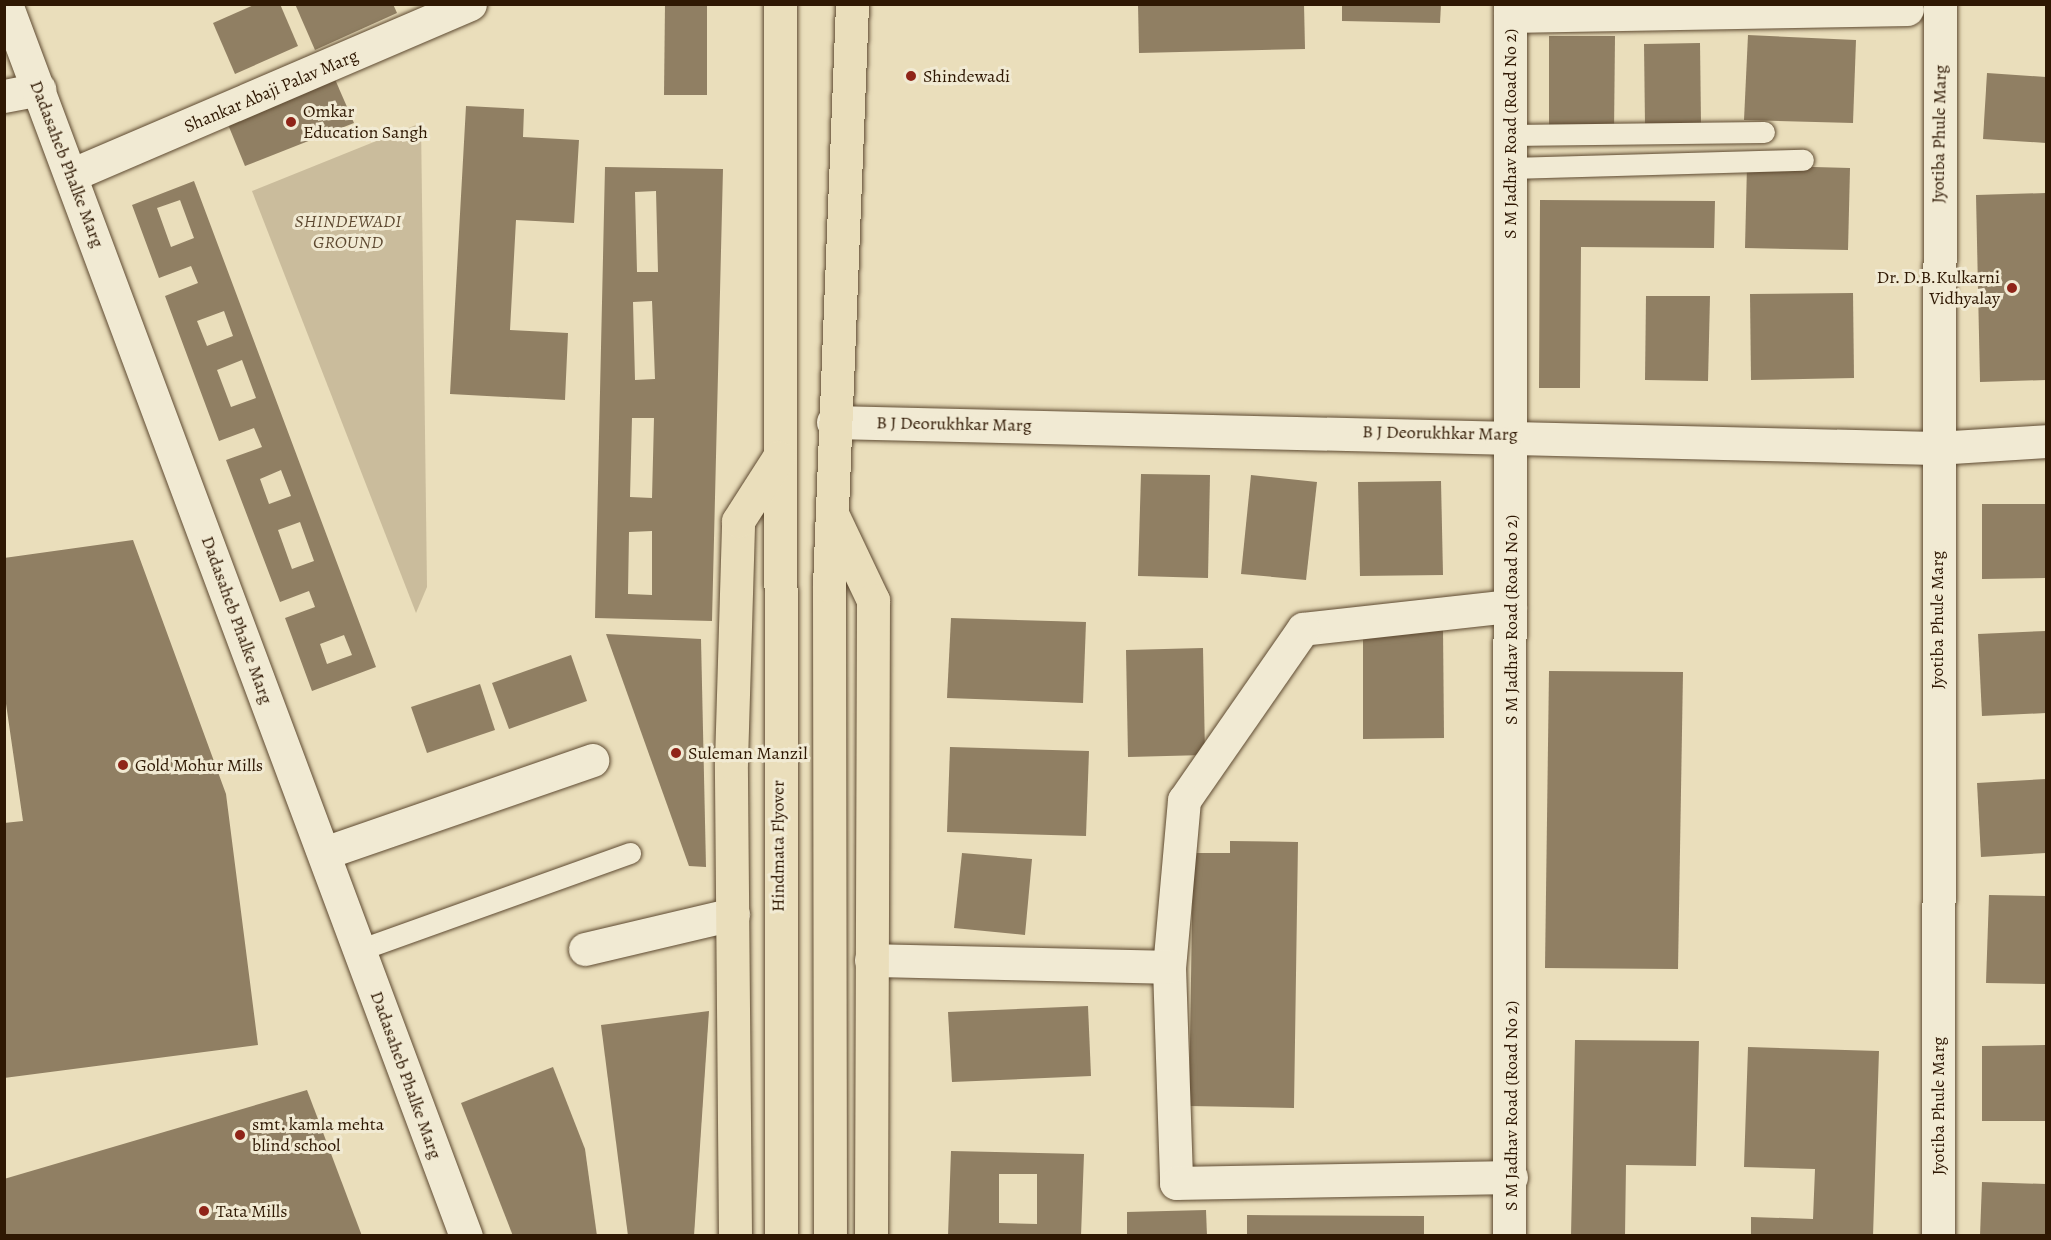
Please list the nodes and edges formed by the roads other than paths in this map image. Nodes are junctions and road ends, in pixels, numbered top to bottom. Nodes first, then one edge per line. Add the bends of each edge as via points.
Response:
1 (6, 4) edge
2 (470, 4) edge
3 (780, 4) edge
4 (852, 4) edge
5 (1940, 4) edge
6 (1907, 9) dead end
7 (1510, 10) edge
8 (39, 89) junction
9 (4, 96) edge
10 (1764, 132) dead end
11 (1510, 135) junction
12 (1803, 160) dead end
13 (1510, 168) junction
14 (71, 175) junction
15 (832, 422) junction
16 (1510, 435) junction
17 (2046, 441) edge
18 (1936, 448) junction
19 (779, 457) junction
20 (832, 514) junction
21 (1510, 606) junction
22 (592, 760) dead end
23 (324, 853) junction
24 (630, 853) dead end
25 (734, 914) junction
26 (585, 949) dead end
27 (359, 950) junction
28 (871, 960) junction
29 (1169, 967) junction
30 (1511, 1177) junction
31 (466, 1236) edge
32 (735, 1236) edge
33 (781, 1236) edge
34 (830, 1236) edge
35 (871, 1236) edge
36 (1509, 1236) edge
37 (1938, 1236) edge

1 - 8 street, Dadasaheb Phalke Marg
2 - 14 street, Shankar Abaji Palav Marg
3 - 19 highway, Hindmata Flyover
4 - 15 highway
5 - 18 street, Jyotiba Phule Marg
6 - 7 street
7 - 11 street, S M Jadhav Road (Road No 2)
8 - 9 street
8 - 14 street, Dadasaheb Phalke Marg
10 - 11 lane
11 - 13 street, S M Jadhav Road (Road No 2)
12 - 13 lane
13 - 16 street, S M Jadhav Road (Road No 2)
14 - 23 street, Dadasaheb Phalke Marg
15 - 16 street, B J Deorukhkar Marg
15 - 20 highway
16 - 18 street, B J Deorukhkar Marg
16 - 21 street, S M Jadhav Road (Road No 2)
17 - 18 street, B J Deorukhkar Marg
18 - 37 street, Jyotiba Phule Marg
19 - 25 highway via 738,521 731,762
19 - 33 highway, Hindmata Flyover
20 - 28 highway via 873,600
20 - 34 highway
21 - 29 street via 1303,629 1184,800
21 - 30 street, S M Jadhav Road (Road No 2)
22 - 23 street
23 - 27 street, Dadasaheb Phalke Marg
24 - 27 lane
25 - 26 street
25 - 32 highway
27 - 31 street, Dadasaheb Phalke Marg
28 - 29 street
28 - 35 highway
29 - 30 street via 1176,1183
30 - 36 street, S M Jadhav Road (Road No 2)

